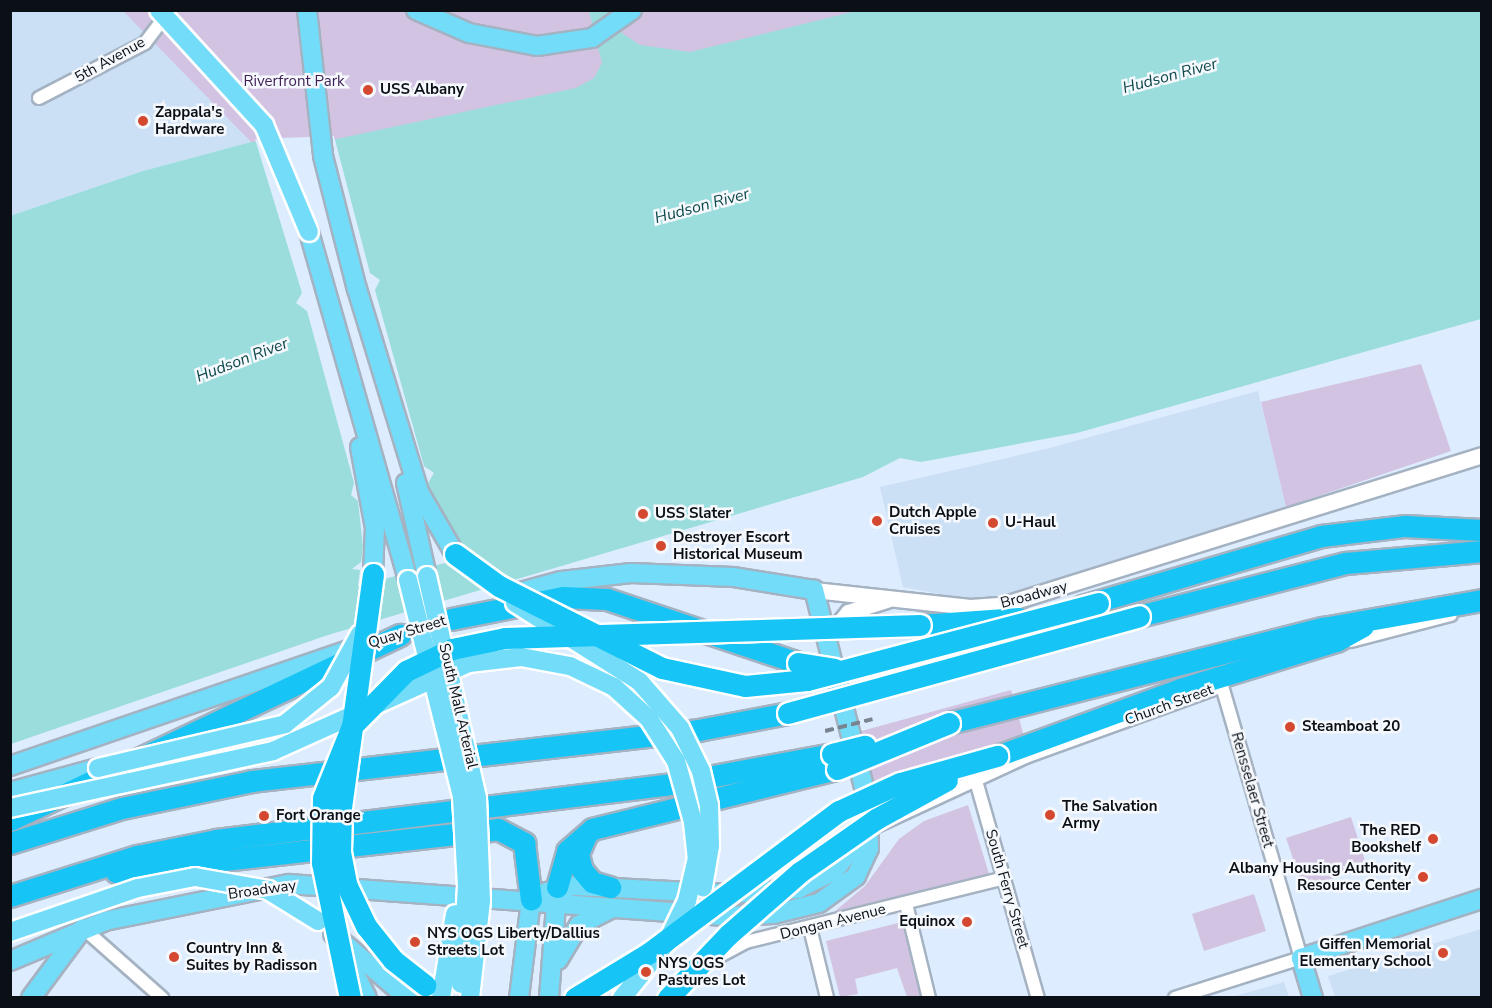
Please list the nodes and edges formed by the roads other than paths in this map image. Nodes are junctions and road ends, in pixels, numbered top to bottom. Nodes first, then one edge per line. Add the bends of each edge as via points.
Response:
1 (159, 10) edge
2 (168, 10) edge
3 (307, 10) edge
4 (416, 10) edge
5 (632, 10) edge
6 (39, 98) dead end
7 (374, 350) junction
8 (345, 362) junction
9 (1482, 455) edge
10 (1482, 530) edge
11 (1482, 551) edge
12 (455, 554) junction
13 (373, 574) junction
14 (814, 590) junction
15 (901, 598) junction
16 (1482, 600) edge
17 (1098, 603) junction
18 (1482, 610) edge
19 (1139, 616) junction
20 (1379, 617) junction
21 (451, 619) junction
22 (399, 635) junction
23 (830, 651) junction
24 (1222, 686) junction
25 (997, 756) junction
26 (834, 761) junction
27 (10, 766) edge
28 (976, 781) junction
29 (10, 792) edge
30 (10, 808) edge
31 (10, 820) edge
32 (592, 829) junction
33 (867, 829) junction
34 (473, 837) junction
35 (10, 843) edge
36 (61, 878) junction
37 (1004, 878) junction
38 (610, 888) junction
39 (557, 895) junction
40 (10, 896) edge
41 (1482, 898) edge
42 (531, 900) junction
43 (906, 904) junction
44 (621, 908) junction
45 (318, 921) junction
46 (83, 928) junction
47 (810, 928) junction
48 (10, 932) edge
49 (1301, 958) junction
50 (10, 961) edge
51 (552, 972) junction
52 (31, 998) edge
53 (162, 998) edge
54 (350, 998) edge
55 (367, 998) edge
56 (408, 998) edge
57 (441, 998) edge
58 (450, 998) edge
59 (459, 998) edge
60 (470, 998) edge
61 (482, 998) edge
62 (519, 998) edge
63 (549, 998) edge
64 (575, 998) edge
65 (622, 998) edge
66 (668, 998) edge
67 (682, 998) edge
68 (827, 998) edge
69 (929, 998) edge
70 (1038, 998) edge
71 (1175, 998) edge
72 (1313, 998) edge

1 - 8 main road, bridge via 264,125 309,232
2 - 6 street, 5th Avenue via 145,43
3 - 7 main road via 319,134
4 - 5 main road via 491,39 560,45 600,35
7 - 12 main road via 419,492
7 - 34 main road, South Mall Arterial, bridge via 465,728
8 - 13 main road via 375,528
8 - 34 main road, South Mall Arterial, bridge via 448,723
9 - 15 street, Broadway via 1013,602 981,608
10 - 17 highway via 1405,526 1321,536
11 - 19 highway via 1346,562
12 - 17 highway, bridge via 499,586 662,668 745,686 817,678
12 - 65 main road, bridge via 500,594 639,681 674,719 697,760 711,820 703,888 669,954
13 - 29 main road, bridge via 352,654 331,687 302,714 261,734
13 - 58 highway, bridge via 340,808 341,864 355,906 382,949 414,978
14 - 15 street, Broadway
14 - 21 main road, Quay Street via 704,575 609,574 538,586
14 - 23 main road
15 - 23 street via 848,612 831,631
16 - 20 highway
17 - 54 highway, bridge via 958,623 505,638 468,644 424,660 386,686 361,714 337,753 323,798 322,863
18 - 24 street, Church Street via 1370,635
19 - 21 highway, bridge via 885,667 836,669 798,663 607,599 563,597
19 - 35 highway, bridge via 788,713 698,730 242,783 122,808
20 - 25 highway via 1336,641 1180,689
20 - 26 highway, bridge via 949,723
21 - 22 main road, Quay Street
22 - 27 main road, Quay Street
22 - 31 highway
23 - 33 main road via 863,778
24 - 28 street, Church Street via 1028,756
24 - 49 street, Rensselaer Street
25 - 64 highway, bridge via 900,783 839,812 649,953
25 - 66 highway, bridge via 876,819 808,866 751,913
26 - 32 highway
26 - 36 highway via 665,785 253,833 138,856
28 - 33 street, Church Street
28 - 37 street, South Ferry Street
30 - 65 main road, bridge via 273,751 469,663 521,657 570,666 614,687 649,719 676,761 691,805 697,858 687,901 667,942
32 - 38 highway via 581,843 580,865 588,878
32 - 39 highway via 567,851
33 - 38 main road via 834,871 798,889 729,894
33 - 44 main road via 869,848 856,876 819,903 752,916
34 - 57 main road, bridge
34 - 59 main road, South Mall Arterial, bridge
34 - 60 main road, South Mall Arterial, bridge via 481,901
34 - 61 main road, bridge via 489,902
36 - 40 highway
36 - 42 highway via 498,829 524,843
37 - 43 street, Dongan Avenue
37 - 70 street, South Ferry Street
38 - 39 main road
39 - 42 main road
39 - 44 main road
39 - 51 main road
41 - 49 main road
42 - 46 main road, Broadway via 289,884 157,908
42 - 62 main road
43 - 47 street, Dongan Avenue
43 - 69 street
44 - 51 main road via 579,924
45 - 48 main road, bridge via 260,887 195,877 138,888
45 - 55 main road, bridge via 344,950
45 - 56 main road, bridge
46 - 50 main road, Broadway
46 - 52 main road
46 - 53 street
47 - 67 street, Dongan Avenue via 746,942 719,955
47 - 68 street
49 - 71 street
49 - 72 main road, Rensselaer Street
51 - 63 main road

